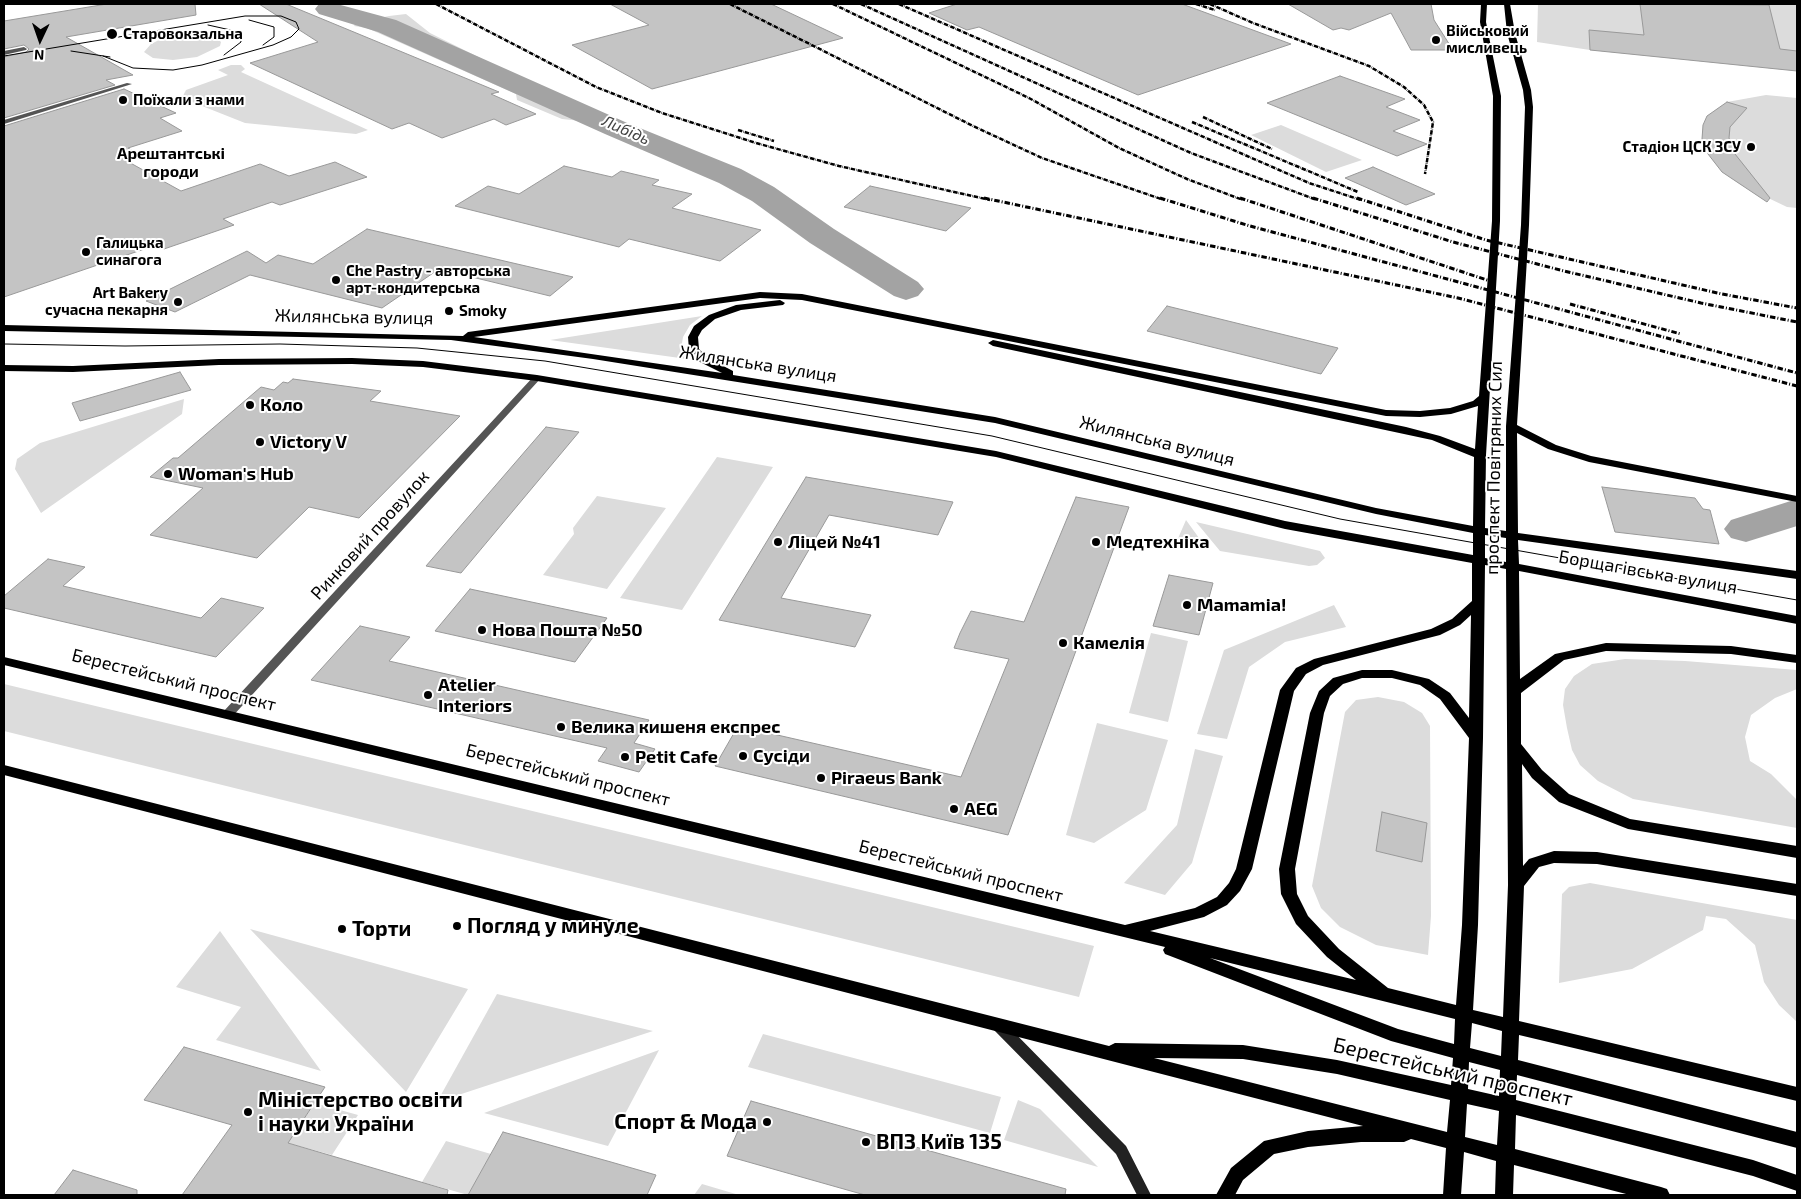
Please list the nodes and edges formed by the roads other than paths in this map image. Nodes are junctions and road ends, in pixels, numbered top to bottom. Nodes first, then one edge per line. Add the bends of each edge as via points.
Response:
1 (1484, 4) edge
2 (1507, 4) edge
3 (24, 49) dead end
4 (4, 53) edge
5 (128, 84) dead end
6 (4, 122) edge
7 (4, 328) edge
8 (451, 337) junction
9 (4, 368) edge
10 (537, 378) junction
11 (740, 378) junction
12 (1483, 398) junction
13 (1511, 426) junction
14 (1480, 455) junction
15 (1797, 500) edge
16 (1494, 533) joint
17 (1797, 575) edge
18 (1478, 603) junction
19 (1797, 620) edge
20 (1797, 659) edge
21 (4, 661) edge
22 (1515, 690) junction
23 (227, 715) junction
24 (1476, 738) junction
25 (1516, 747) junction
26 (4, 770) edge
27 (1797, 852) edge
28 (1516, 885) junction
29 (1797, 890) edge
30 (1122, 932) junction
31 (1385, 994) junction
32 (999, 1026) junction
33 (1093, 1050) junction
34 (1797, 1094) edge
35 (1424, 1134) junction
36 (1797, 1140) edge
37 (1797, 1183) edge
38 (1144, 1195) edge
39 (1224, 1195) edge
40 (1452, 1195) edge
41 (1504, 1195) edge
42 (1661, 1195) edge

1 - 12 main road, проспект Повітряних Сил via 1483,22 1496,96 1496,221
2 - 13 main road, проспект Повітряних Сил via 1528,99 1525,225
3 - 4 street
5 - 6 street
7 - 8 main road, Жилянська вулиця
8 - 11 main road, Жилянська вулиця
8 - 12 main road via 760,294 802,297 1386,413 1451,411
9 - 10 main road via 352,361 423,364
10 - 19 main road, Борщагівська вулиця via 996,454 1285,525
10 - 23 street, Ринковий провулок
11 - 14 main road via 704,360 694,350 698,328 712,317 739,307 774,302 873,318 1406,430
11 - 16 main road, Жилянська вулиця via 995,420 1376,511
12 - 14 main road, проспект Повітряних Сил
13 - 15 main road via 1552,447 1589,459
13 - 22 main road, проспект Повітряних Сил
14 - 18 main road, проспект Повітряних Сил
16 - 17 main road, Борщагівська вулиця
18 - 24 main road, проспект Повітряних Сил
18 - 30 main road via 1456,622 1435,632 1319,662 1302,671 1288,690 1244,869 1235,887 1222,901 1199,913
20 - 22 main road via 1731,650 1606,647 1560,657
21 - 23 main road, Берестейський проспект
22 - 25 main road, проспект Повітряних Сил
23 - 30 main road, Берестейський проспект
24 - 31 main road via 1445,696 1424,682 1392,674 1362,674 1338,681 1324,694 1286,869 1289,894 1302,920 1333,953
24 - 40 main road, проспект Повітряних Сил via 1470,925
25 - 27 main road via 1537,774 1564,798 1628,824
25 - 28 main road, проспект Повітряних Сил
26 - 32 main road, Берестейський проспект
28 - 29 main road via 1534,863 1554,857 1598,858
28 - 41 main road, проспект Повітряних Сил
30 - 31 main road, Берестейський проспект
30 - 36 main road, Берестейський проспект via 1397,1036
31 - 34 main road, Берестейський проспект
32 - 33 main road, Берестейський проспект
32 - 38 main road via 1121,1150
33 - 35 main road, Берестейський проспект
33 - 37 main road, Берестейський проспект via 1243,1052 1338,1067 1544,1114 1753,1168
35 - 39 main road via 1361,1134 1270,1146 1238,1174
35 - 42 main road, Берестейський проспект

